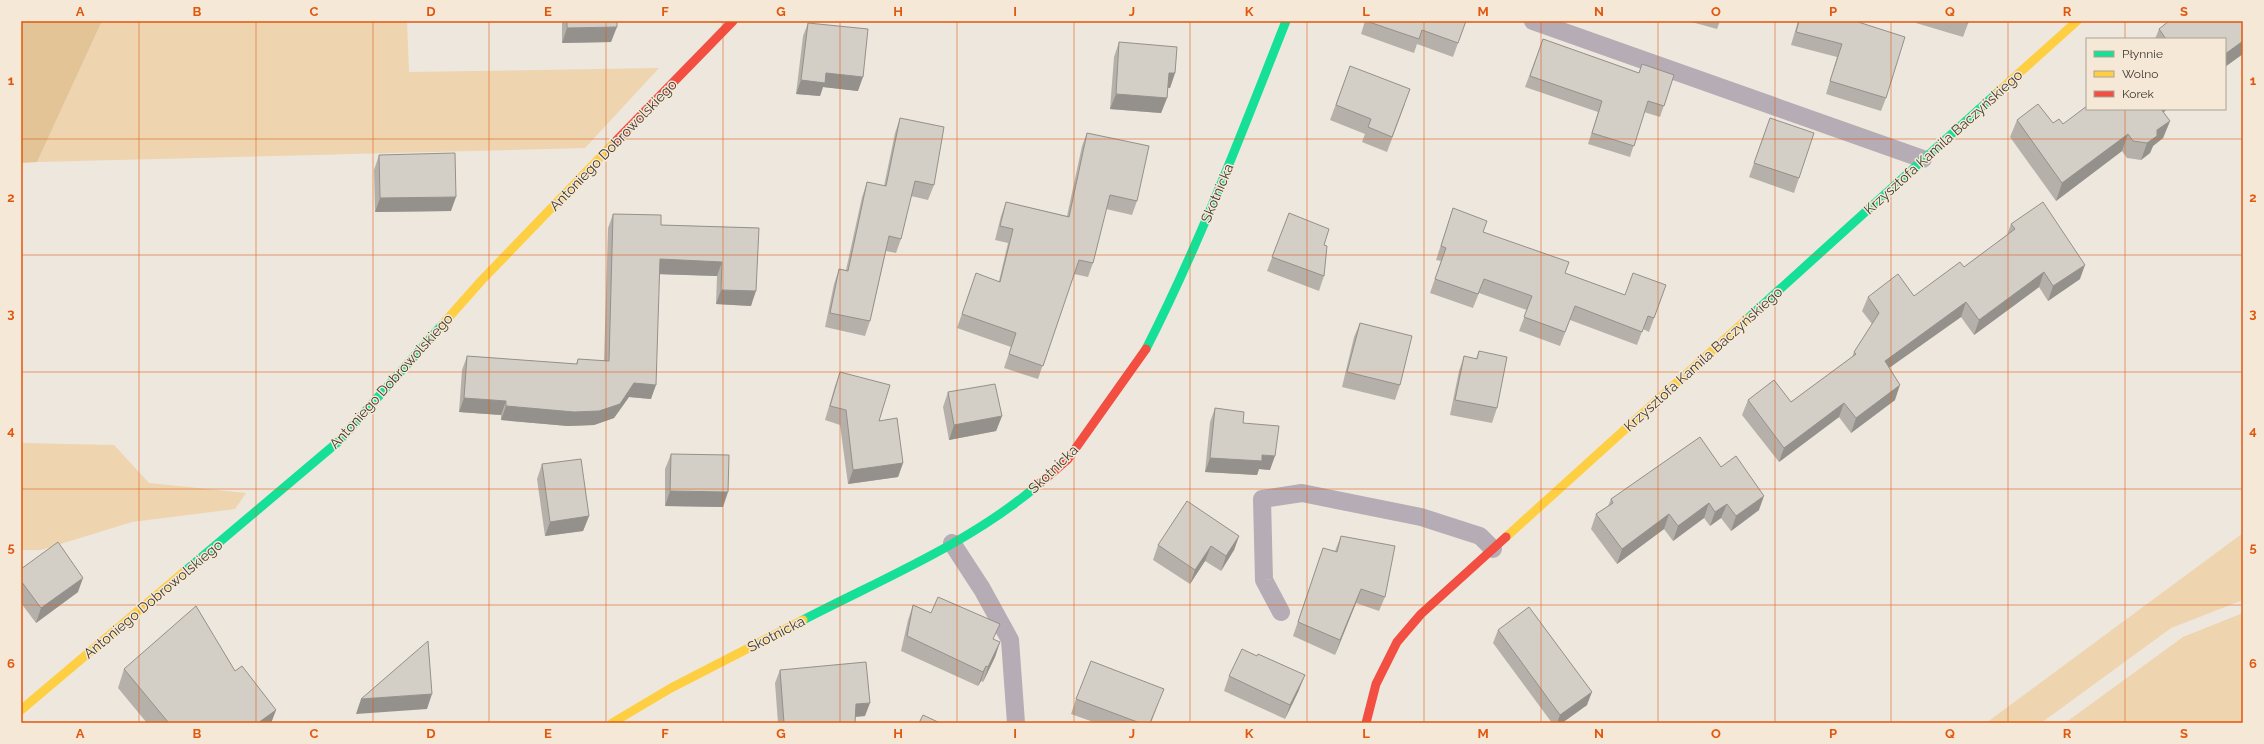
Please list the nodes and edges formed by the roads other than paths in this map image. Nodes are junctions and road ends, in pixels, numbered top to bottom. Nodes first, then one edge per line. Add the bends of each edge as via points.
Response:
1 (733, 21) edge
2 (1286, 21) edge
3 (1533, 21) edge
4 (2077, 21) edge
5 (1923, 159) junction
6 (952, 543) junction
7 (1493, 549) junction
8 (1281, 612) dead end
9 (21, 710) edge
10 (612, 723) edge
11 (1016, 723) edge
12 (1366, 723) edge

1 - 9 street, Antoniego Dobrowolskiego via 481,281 339,441
2 - 6 street, Skotnicka via 1173,296 1142,357 1068,459 1020,500
3 - 5 lane
4 - 5 street, Krzysztofa Kamila Baczyńskiego
5 - 7 street, Krzysztofa Kamila Baczyńskiego
6 - 10 street, Skotnicka via 671,688
6 - 11 lane via 982,589 1010,640
7 - 8 lane via 1480,536 1421,517 1302,493 1262,499 1264,580
7 - 12 street, Krzysztofa Kamila Baczyńskiego via 1420,614 1397,642 1376,684

